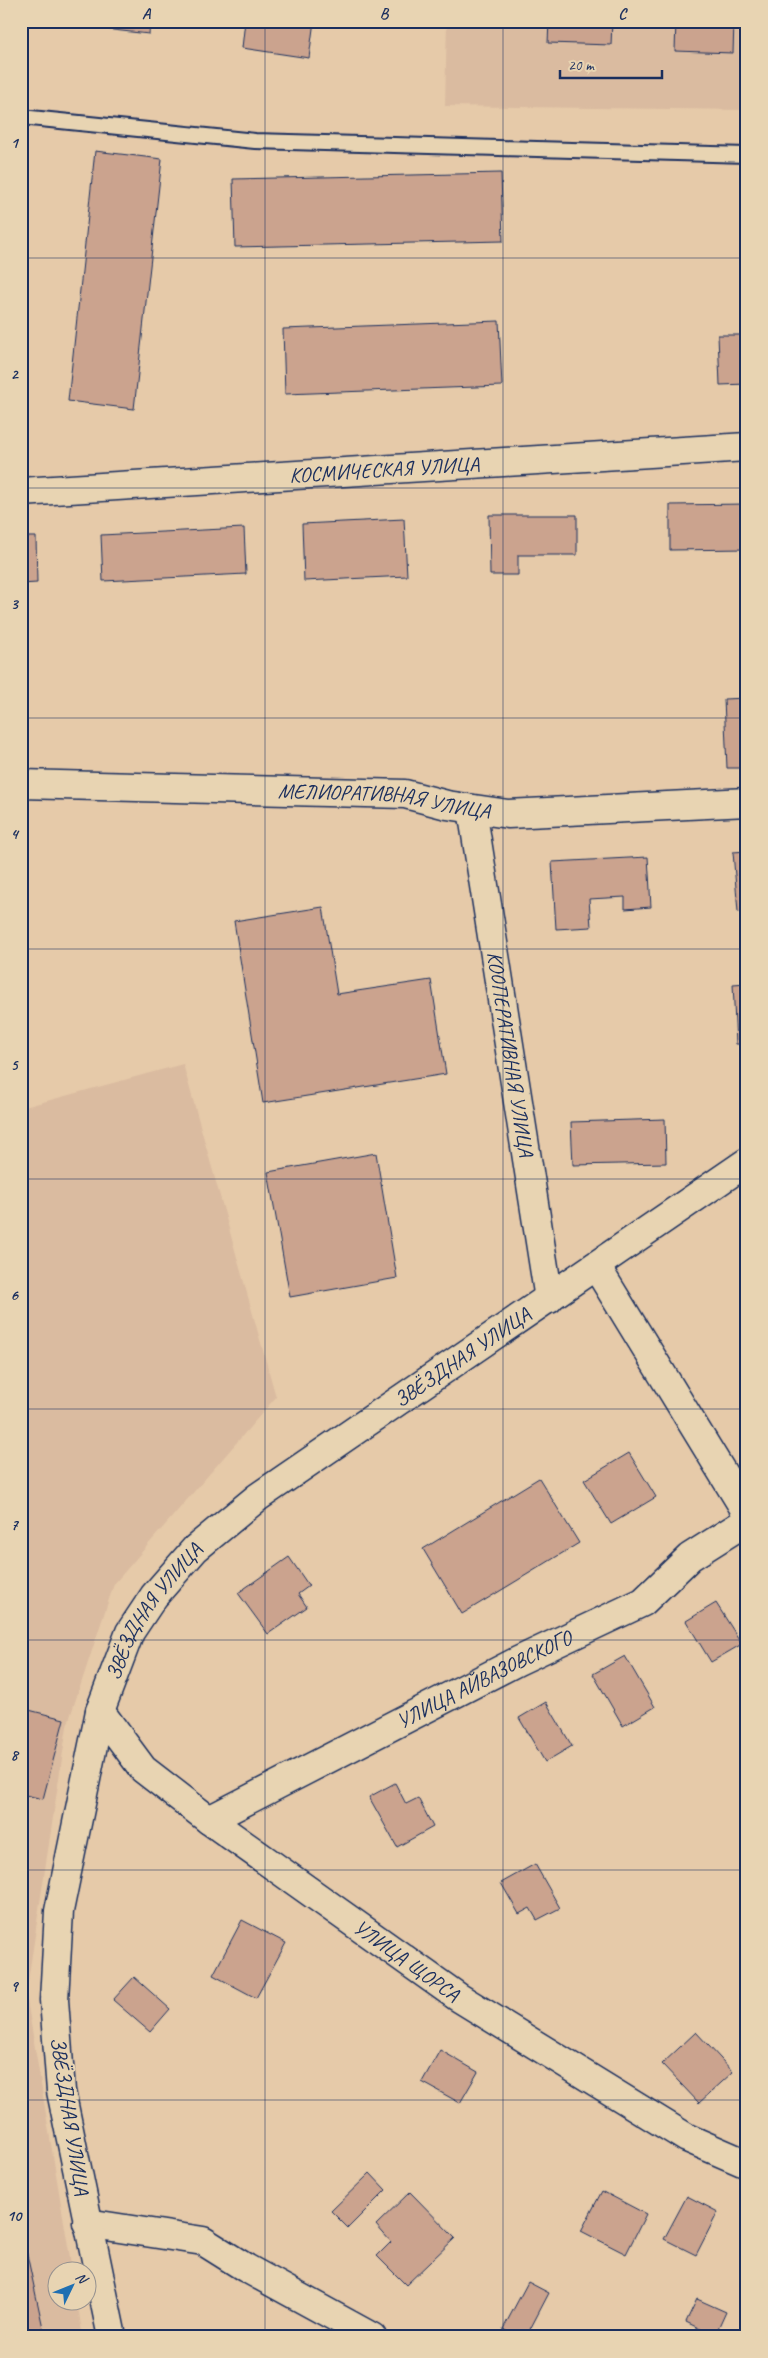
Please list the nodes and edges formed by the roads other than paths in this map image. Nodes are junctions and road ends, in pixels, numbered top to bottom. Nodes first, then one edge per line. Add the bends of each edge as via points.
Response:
1 (21, 117) edge
2 (747, 155) edge
3 (747, 447) edge
4 (21, 492) edge
5 (21, 784) edge
6 (747, 802) edge
7 (472, 808) junction
8 (747, 1162) edge
9 (596, 1266) junction
10 (549, 1298) junction
11 (747, 1513) edge
12 (747, 1521) edge
13 (100, 1711) junction
14 (209, 1820) junction
15 (747, 2164) edge
16 (87, 2223) junction
17 (112, 2337) edge
18 (372, 2337) edge

1 - 2 lane via 255,141
3 - 4 street, КОСМИЧЕСКАЯ УЛИЦА
5 - 7 street, МЕЛИОРАТИВНАЯ УЛИЦА via 405,794
6 - 7 street, МЕЛИОРАТИВНАЯ УЛИЦА via 508,814
7 - 10 street, КООПЕРАТИВНАЯ УЛИЦА
8 - 9 street, ЗВЁЗДНАЯ УЛИЦА
9 - 10 street, ЗВЁЗДНАЯ УЛИЦА
9 - 11 street
10 - 13 street, ЗВЁЗДНАЯ УЛИЦА via 258,1497 195,1549 154,1596 130,1632
12 - 14 street, УЛИЦА АЙВАЗОВСКОГО via 690,1557 643,1602 518,1661
13 - 14 street, УЛИЦА ЩОРСА via 143,1769
13 - 16 street, ЗВЁЗДНАЯ УЛИЦА via 59,1911 54,2000 61,2092
14 - 15 street, УЛИЦА ЩОРСА via 458,1997 687,2138
16 - 17 street, ЗВЁЗДНАЯ УЛИЦА
16 - 18 street via 203,2241

